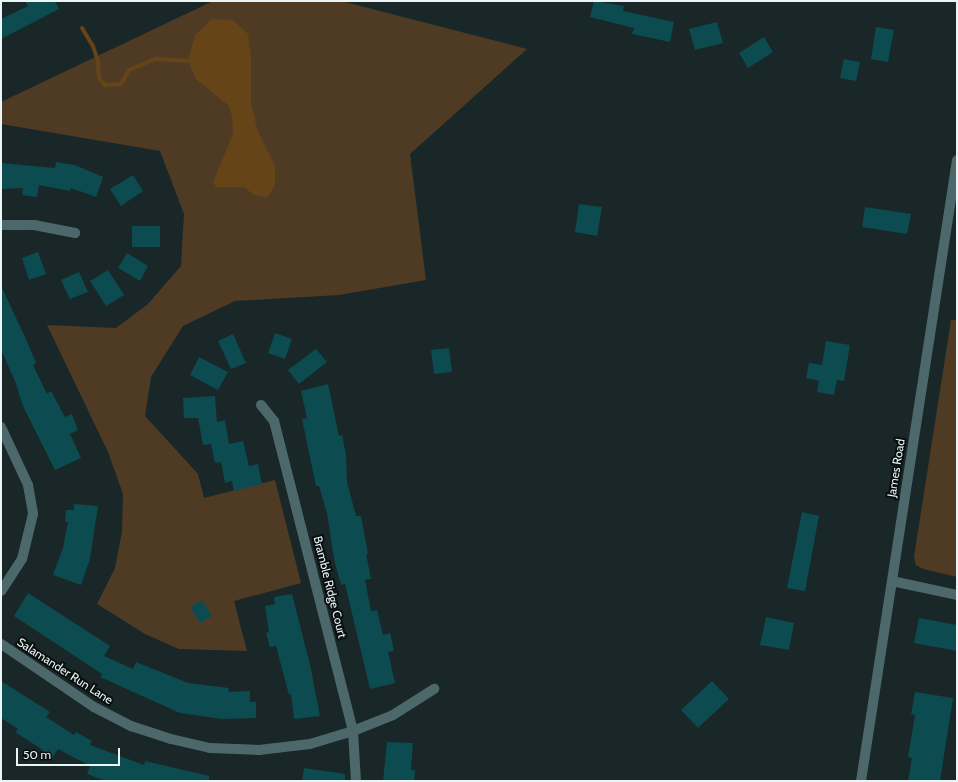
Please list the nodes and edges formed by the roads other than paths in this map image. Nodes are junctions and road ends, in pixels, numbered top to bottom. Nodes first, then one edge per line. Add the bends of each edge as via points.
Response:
1 (957, 160) edge
2 (1, 225) edge
3 (75, 233) dead end
4 (261, 405) dead end
5 (1, 427) edge
6 (892, 581) junction
7 (1, 591) edge
8 (957, 595) edge
9 (1, 644) edge
10 (434, 689) dead end
11 (353, 731) junction
12 (356, 781) edge
13 (861, 781) edge

1 - 6 street, James Road
2 - 3 street via 34,225
4 - 11 street, Bramble Ridge Court via 274,421
5 - 7 street via 28,485 33,514 22,559
6 - 8 street
6 - 13 street, James Road
9 - 11 street, Salamander Run Lane via 94,707 131,726 171,739 210,748 259,750 310,744
10 - 11 street, Salamander Run Lane via 393,715
11 - 12 street, Bramble Ridge Court

